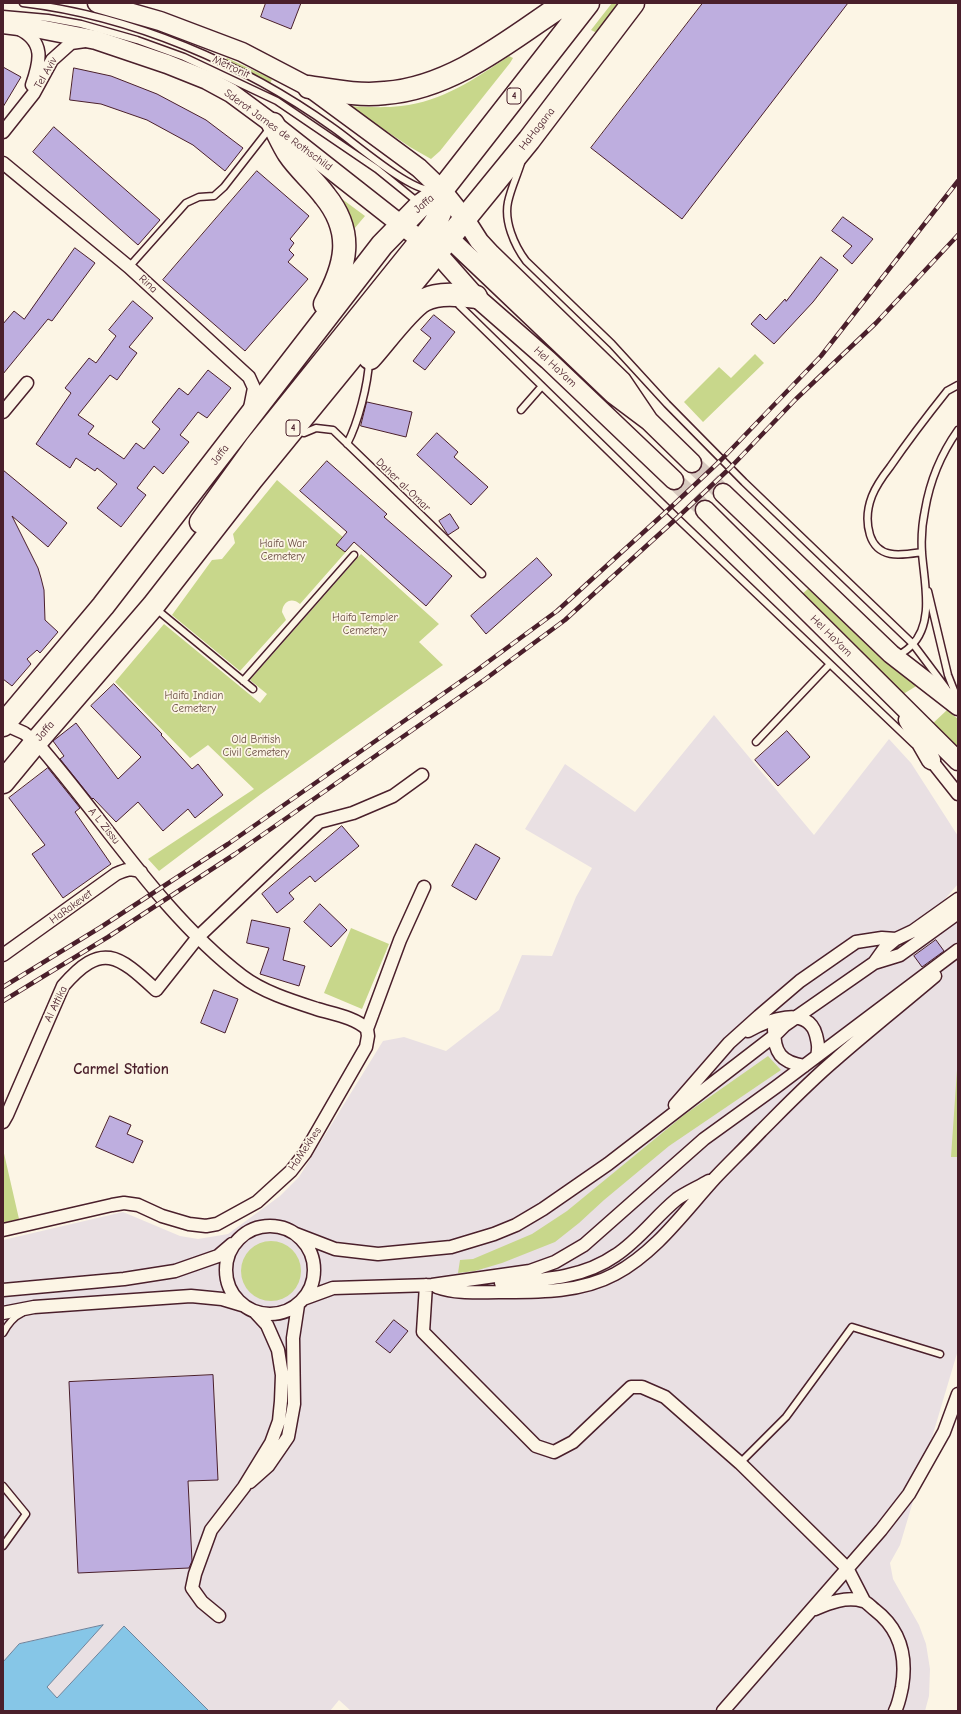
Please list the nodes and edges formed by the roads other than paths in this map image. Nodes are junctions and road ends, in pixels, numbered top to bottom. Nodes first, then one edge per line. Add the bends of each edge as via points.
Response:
1 (24, 3) edge
2 (97, 3) edge
3 (565, 3) edge
4 (588, 3) edge
5 (633, 3) edge
6 (5, 21) edge
7 (96, 40) junction
8 (310, 87) junction
9 (24, 107) junction
10 (273, 124) junction
11 (3, 132) edge
12 (528, 140) junction
13 (3, 163) edge
14 (442, 190) junction
15 (402, 224) junction
16 (440, 235) junction
17 (129, 267) junction
18 (476, 297) junction
19 (296, 354) junction
20 (370, 358) junction
21 (27, 383) dead end
22 (958, 385) edge
23 (542, 386) junction
24 (521, 410) dead end
25 (3, 412) edge
26 (649, 421) junction
27 (242, 425) junction
28 (958, 430) edge
29 (304, 433) junction
30 (347, 444) junction
31 (692, 463) tunnel mouth
32 (252, 479) junction
33 (674, 480) tunnel mouth
34 (723, 493) tunnel mouth
35 (705, 510) tunnel mouth
36 (922, 552) junction
37 (354, 555) dead end
38 (482, 574) dead end
39 (924, 576) junction
40 (153, 606) junction
41 (913, 644) junction
42 (891, 654) junction
43 (830, 664) junction
44 (243, 681) junction
45 (253, 689) dead end
46 (958, 700) edge
47 (898, 702) junction
48 (958, 705) edge
49 (3, 725) edge
50 (36, 742) junction
51 (756, 742) dead end
52 (931, 760) junction
53 (958, 760) edge
54 (422, 775) dead end
55 (3, 782) edge
56 (957, 795) edge
57 (123, 849) junction
58 (141, 872) junction
59 (116, 874) junction
60 (424, 887) dead end
61 (958, 899) edge
62 (958, 913) edge
63 (198, 937) junction
64 (896, 939) junction
65 (958, 952) edge
66 (3, 955) edge
67 (874, 963) junction
68 (792, 988) junction
69 (796, 1018) junction
70 (775, 1020) junction
71 (367, 1029) junction
72 (774, 1036) junction
73 (729, 1043) junction
74 (816, 1056) junction
75 (804, 1066) junction
76 (3, 1122) edge
77 (608, 1164) junction
78 (714, 1179) junction
79 (3, 1230) edge
80 (296, 1234) junction
81 (243, 1235) junction
82 (429, 1285) junction
83 (24, 1288) junction
84 (3, 1290) edge
85 (3, 1298) edge
86 (300, 1302) junction
87 (34, 1306) junction
88 (250, 1309) junction
89 (3, 1312) edge
90 (3, 1333) edge
91 (940, 1354) dead end
92 (958, 1394) edge
93 (740, 1463) junction
94 (3, 1486) edge
95 (244, 1487) junction
96 (3, 1546) edge
97 (847, 1568) junction
98 (864, 1601) junction
99 (813, 1609) junction
100 (219, 1616) dead end
101 (723, 1711) edge
102 (895, 1711) edge

1 - 14 lane, Metronit via 101,17 198,52 290,99 322,119 401,179 427,190
2 - 8 street via 160,21 242,52
3 - 8 highway via 482,58 427,85 372,94
4 - 14 highway, 4
5 - 12 highway, HaHagana / 4
6 - 7 street, Sderot James de Rothschild
6 - 9 street, Tel Aviv via 30,37 40,57
6 - 16 lane, Metronit via 48,18 81,24 129,38 184,57 277,101 377,169
7 - 9 street, Tel Aviv via 71,43 60,51
7 - 10 street, Sderot James de Rothschild via 139,53 207,80 231,93
8 - 14 street via 419,168
9 - 11 street, Tel Aviv
10 - 15 street, Sderot James de Rothschild
10 - 17 lane via 224,187 214,196 199,197 186,203
10 - 19 highway via 289,154 326,196 340,218 345,237 344,253 331,294
12 - 16 highway, HaHagana / 4
12 - 41 lane via 508,204 516,248 744,482
13 - 17 street, Rina
14 - 16 highway, Jaffa / 4
14 - 16 street
15 - 16 highway, Jaffa / 4
15 - 19 highway, Jaffa / 4 via 382,245
16 - 18 highway
16 - 18 street, Hel HaYam
16 - 20 highway via 425,300 413,308
16 - 23 lane, Metronit via 459,305
16 - 26 street, Hel HaYam via 613,394
16 - 26 street, Hel HaYam via 479,241 622,381
16 - 32 highway, Jaffa / 4
16 - 40 highway via 256,446 159,585
17 - 27 street, Rina via 249,377 254,388 253,396
18 - 33 street, Hel HaYam via 548,360
19 - 27 highway, Jaffa / 4
20 - 29 highway
20 - 30 lane via 368,379
21 - 25 street
22 - 36 lane via 947,391 896,458 872,496 867,513 868,526 876,547 899,556
23 - 24 lane
23 - 43 lane, Metronit
26 - 31 street, Hel HaYam
27 - 49 highway, Jaffa / 4 via 103,606
28 - 36 lane via 948,444 929,488 922,531
29 - 30 lane, Daher al-Omar via 316,428 333,430
29 - 32 highway
30 - 38 lane, Daher al-Omar
32 - 40 highway, Jaffa / 4
34 - 42 street
35 - 47 street, Hel HaYam
36 - 39 lane
37 - 44 lane
39 - 41 lane via 924,621 920,634
39 - 46 lane via 948,675
40 - 44 lane
40 - 50 highway, Jaffa / 4
41 - 42 lane via 899,654
41 - 48 lane
42 - 48 street
43 - 51 lane
43 - 52 lane, Metronit
44 - 45 lane
47 - 52 street
47 - 53 street, Hel HaYam
49 - 50 street, A L Zissu via 29,736
50 - 55 highway, Jaffa / 4
50 - 57 street, A L Zissu
52 - 56 street
54 - 63 street via 393,796 353,813 319,822
57 - 58 street, A L Zissu
57 - 59 street via 122,864
58 - 59 street, HaRakevet via 128,869
58 - 63 street, A L Zissu
59 - 66 street, HaRakevet
60 - 71 street, HaMekhes via 400,940
61 - 64 street via 913,931
62 - 67 street via 900,955
63 - 71 street, A L Zissu via 244,977 297,1003 356,1021
63 - 76 street, Al Attika via 156,990 135,971 114,958 89,961 73,974 60,992
64 - 67 street via 884,948
64 - 68 street via 882,938 856,942
65 - 74 street
65 - 78 street via 936,975 834,1060 791,1100
67 - 69 street
68 - 70 street via 779,1007
68 - 73 street
69 - 70 street
69 - 72 street
69 - 74 street via 803,1019 815,1031 819,1048
70 - 72 street
70 - 73 street via 749,1030
71 - 79 street, HaMekhes via 366,1047 305,1152 291,1171 263,1197 237,1214 217,1224 190,1224 162,1216 138,1205 124,1203
72 - 75 street via 775,1046 781,1057 790,1063
72 - 77 street
73 - 77 street via 667,1114
74 - 75 street
75 - 82 street via 704,1139 584,1245 555,1262 530,1271
77 - 80 street via 516,1225 451,1247 378,1254 335,1249
78 - 82 street via 677,1199 639,1236 616,1255 597,1266 574,1274 542,1280 466,1286
78 - 82 street via 662,1237 614,1275 562,1290 469,1292
80 - 81 street via 284,1228 270,1226 256,1228
80 - 86 street via 309,1249 314,1262 310,1288
81 - 83 street via 218,1256 175,1271
81 - 88 street via 228,1257 226,1271 228,1284 235,1297
82 - 86 street via 333,1288
82 - 93 street via 423,1332 536,1446 554,1452 573,1442 631,1387 642,1387 665,1397
83 - 84 street
83 - 85 lane
86 - 88 street via 277,1314 266,1314
86 - 95 street via 293,1338 294,1404 288,1437 268,1466
87 - 88 street via 191,1296 222,1298
87 - 89 street
87 - 90 lane via 16,1316
88 - 95 street via 267,1325 278,1350 282,1375 279,1421 271,1442
91 - 93 lane via 852,1327 786,1417
92 - 97 street via 944,1432 909,1494
93 - 97 street
94 - 96 lane via 26,1514
95 - 100 street via 211,1530 192,1588 202,1602
97 - 98 street
97 - 99 street
98 - 99 street via 850,1599
98 - 102 street via 882,1615 896,1634 903,1653 904,1675 899,1704
99 - 101 street

